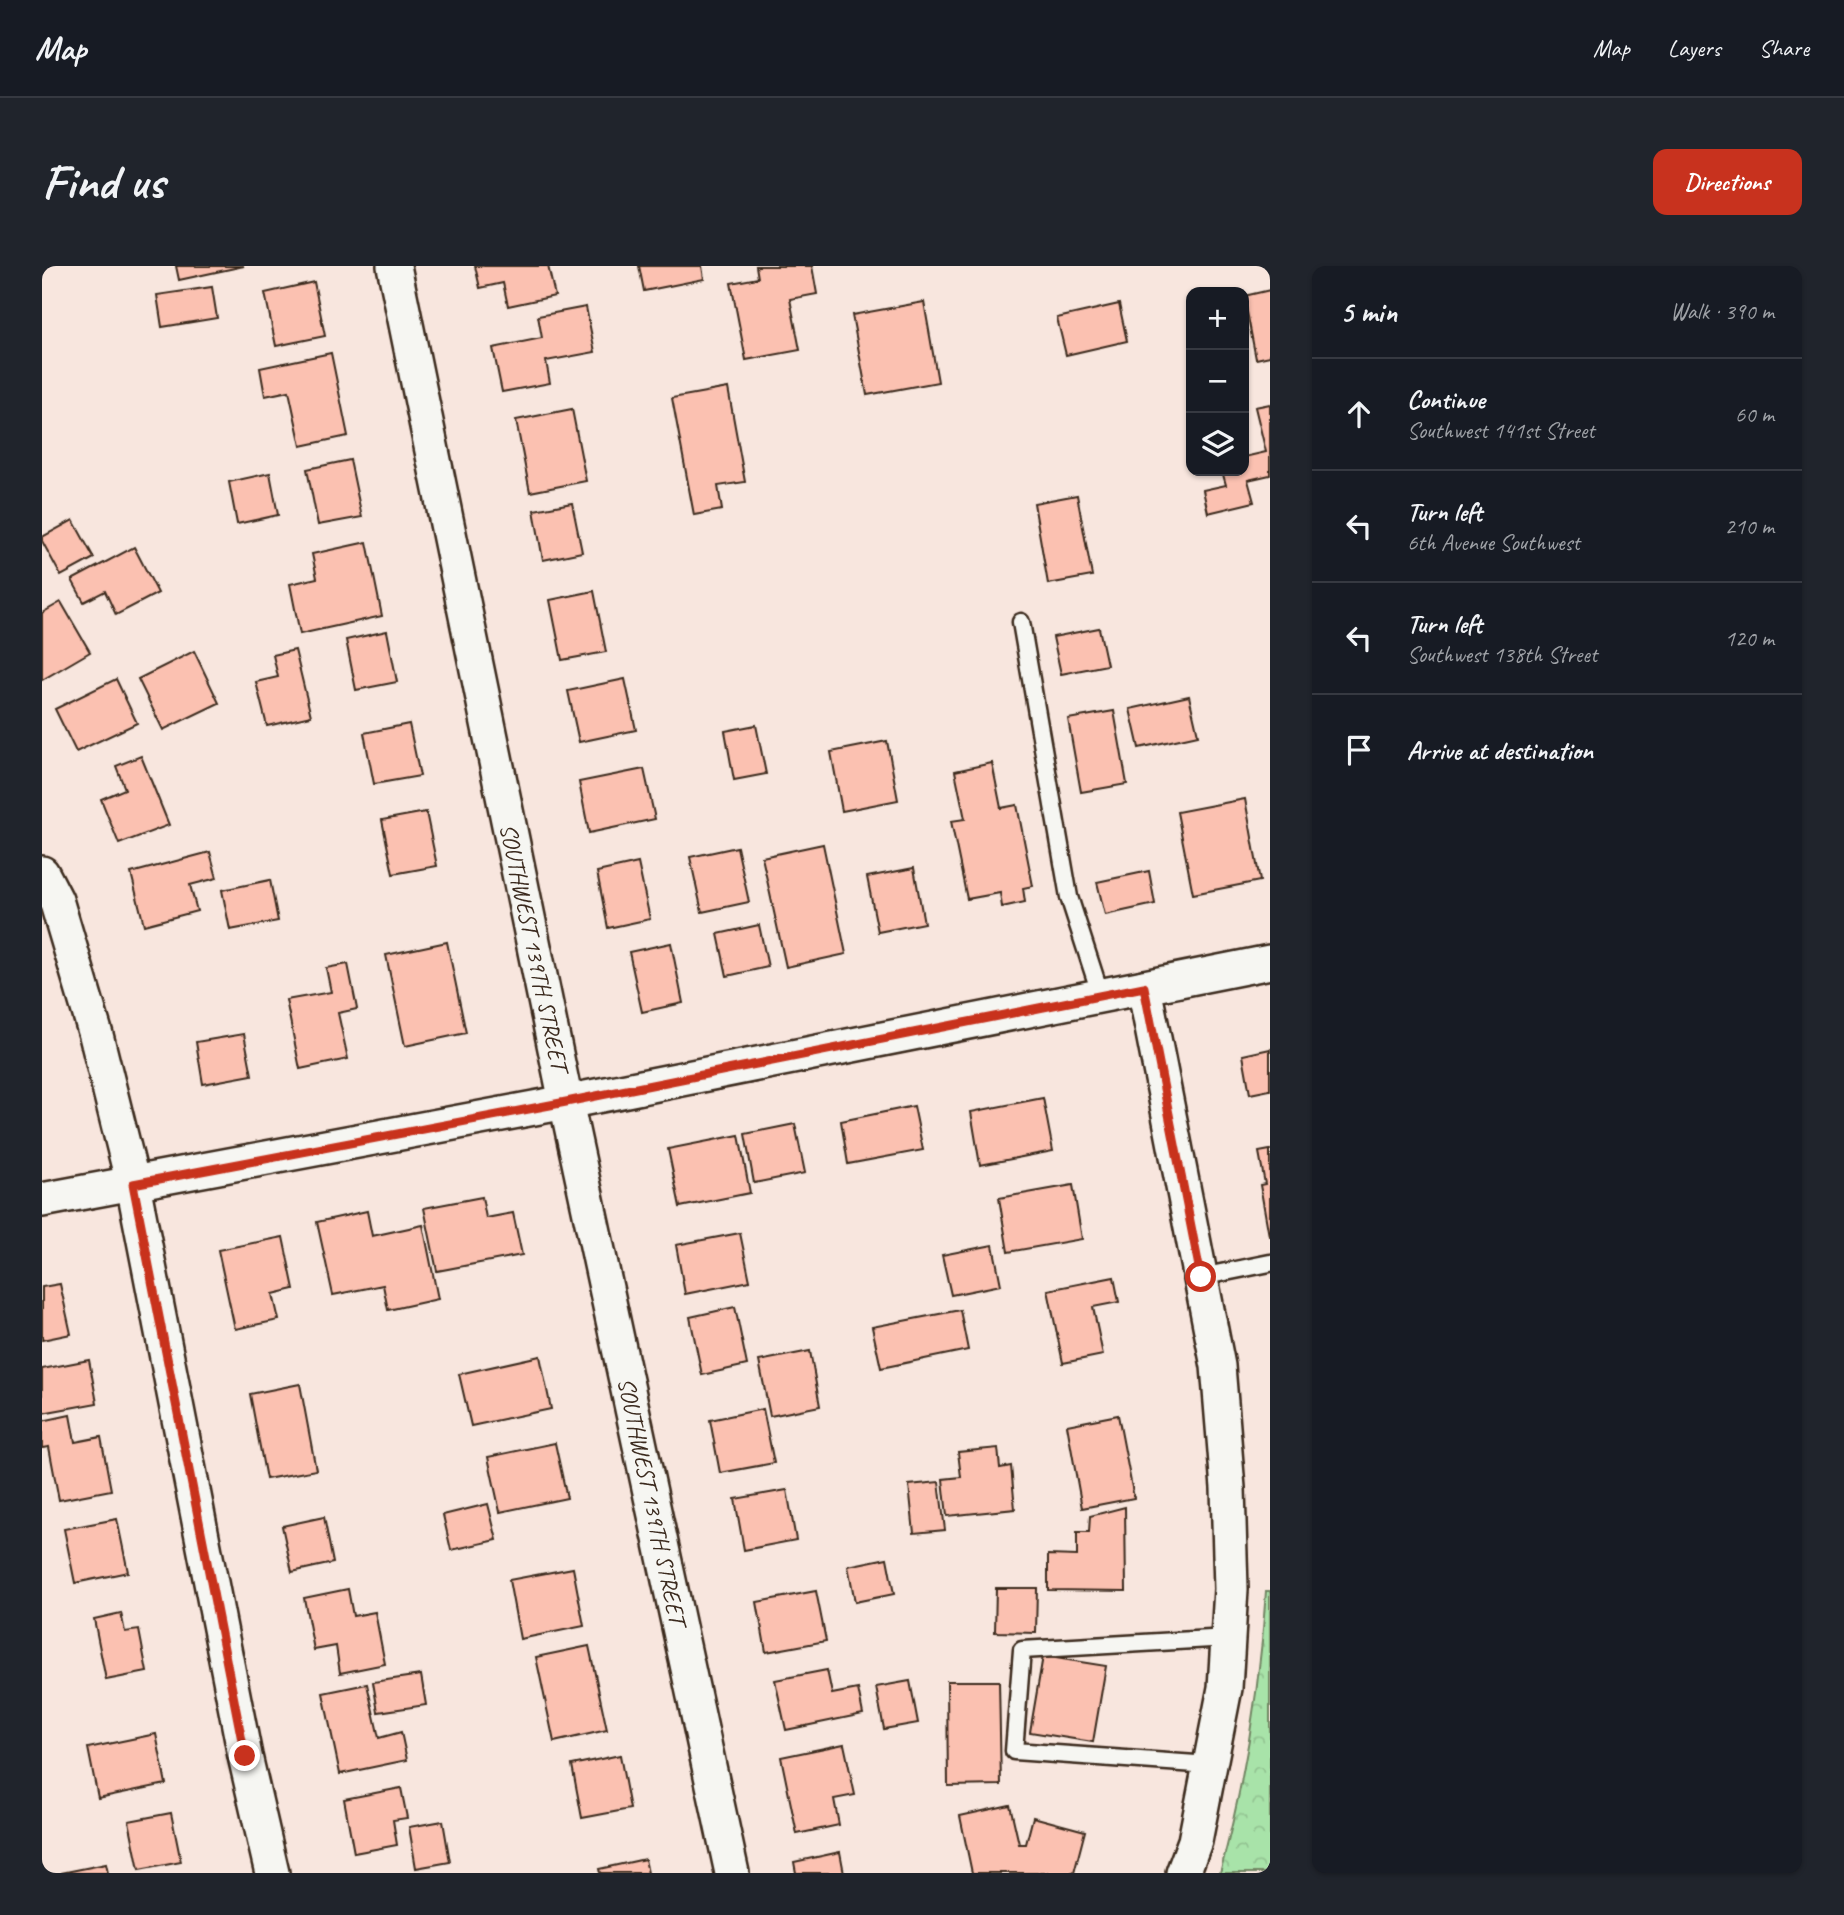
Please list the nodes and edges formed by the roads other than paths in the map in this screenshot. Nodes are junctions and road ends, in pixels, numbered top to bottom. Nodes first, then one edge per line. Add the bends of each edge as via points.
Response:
1 (394, 266) edge
2 (1021, 622) dead end
3 (42, 873) edge
4 (1270, 962) edge
5 (1144, 987) junction
6 (1101, 996) junction
7 (566, 1102) junction
8 (133, 1184) junction
9 (42, 1200) edge
10 (1270, 1263) edge
11 (1201, 1277) junction
12 (1228, 1638) junction
13 (1210, 1766) junction
14 (272, 1873) edge
15 (732, 1873) edge
16 (1183, 1873) edge

1 - 7 street, SOUTHWEST 139TH STREET
2 - 6 lane via 1069,897
3 - 8 street via 55,900 96,1035
4 - 5 street
5 - 6 street
5 - 11 street
6 - 7 street
7 - 8 street
7 - 15 street, SOUTHWEST 139TH STREET
8 - 9 street
8 - 14 street via 242,1742
10 - 11 lane
11 - 12 street via 1218,1366 1228,1488
12 - 13 street via 1225,1688
12 - 13 lane via 1022,1650 1014,1751
13 - 16 street via 1195,1840

